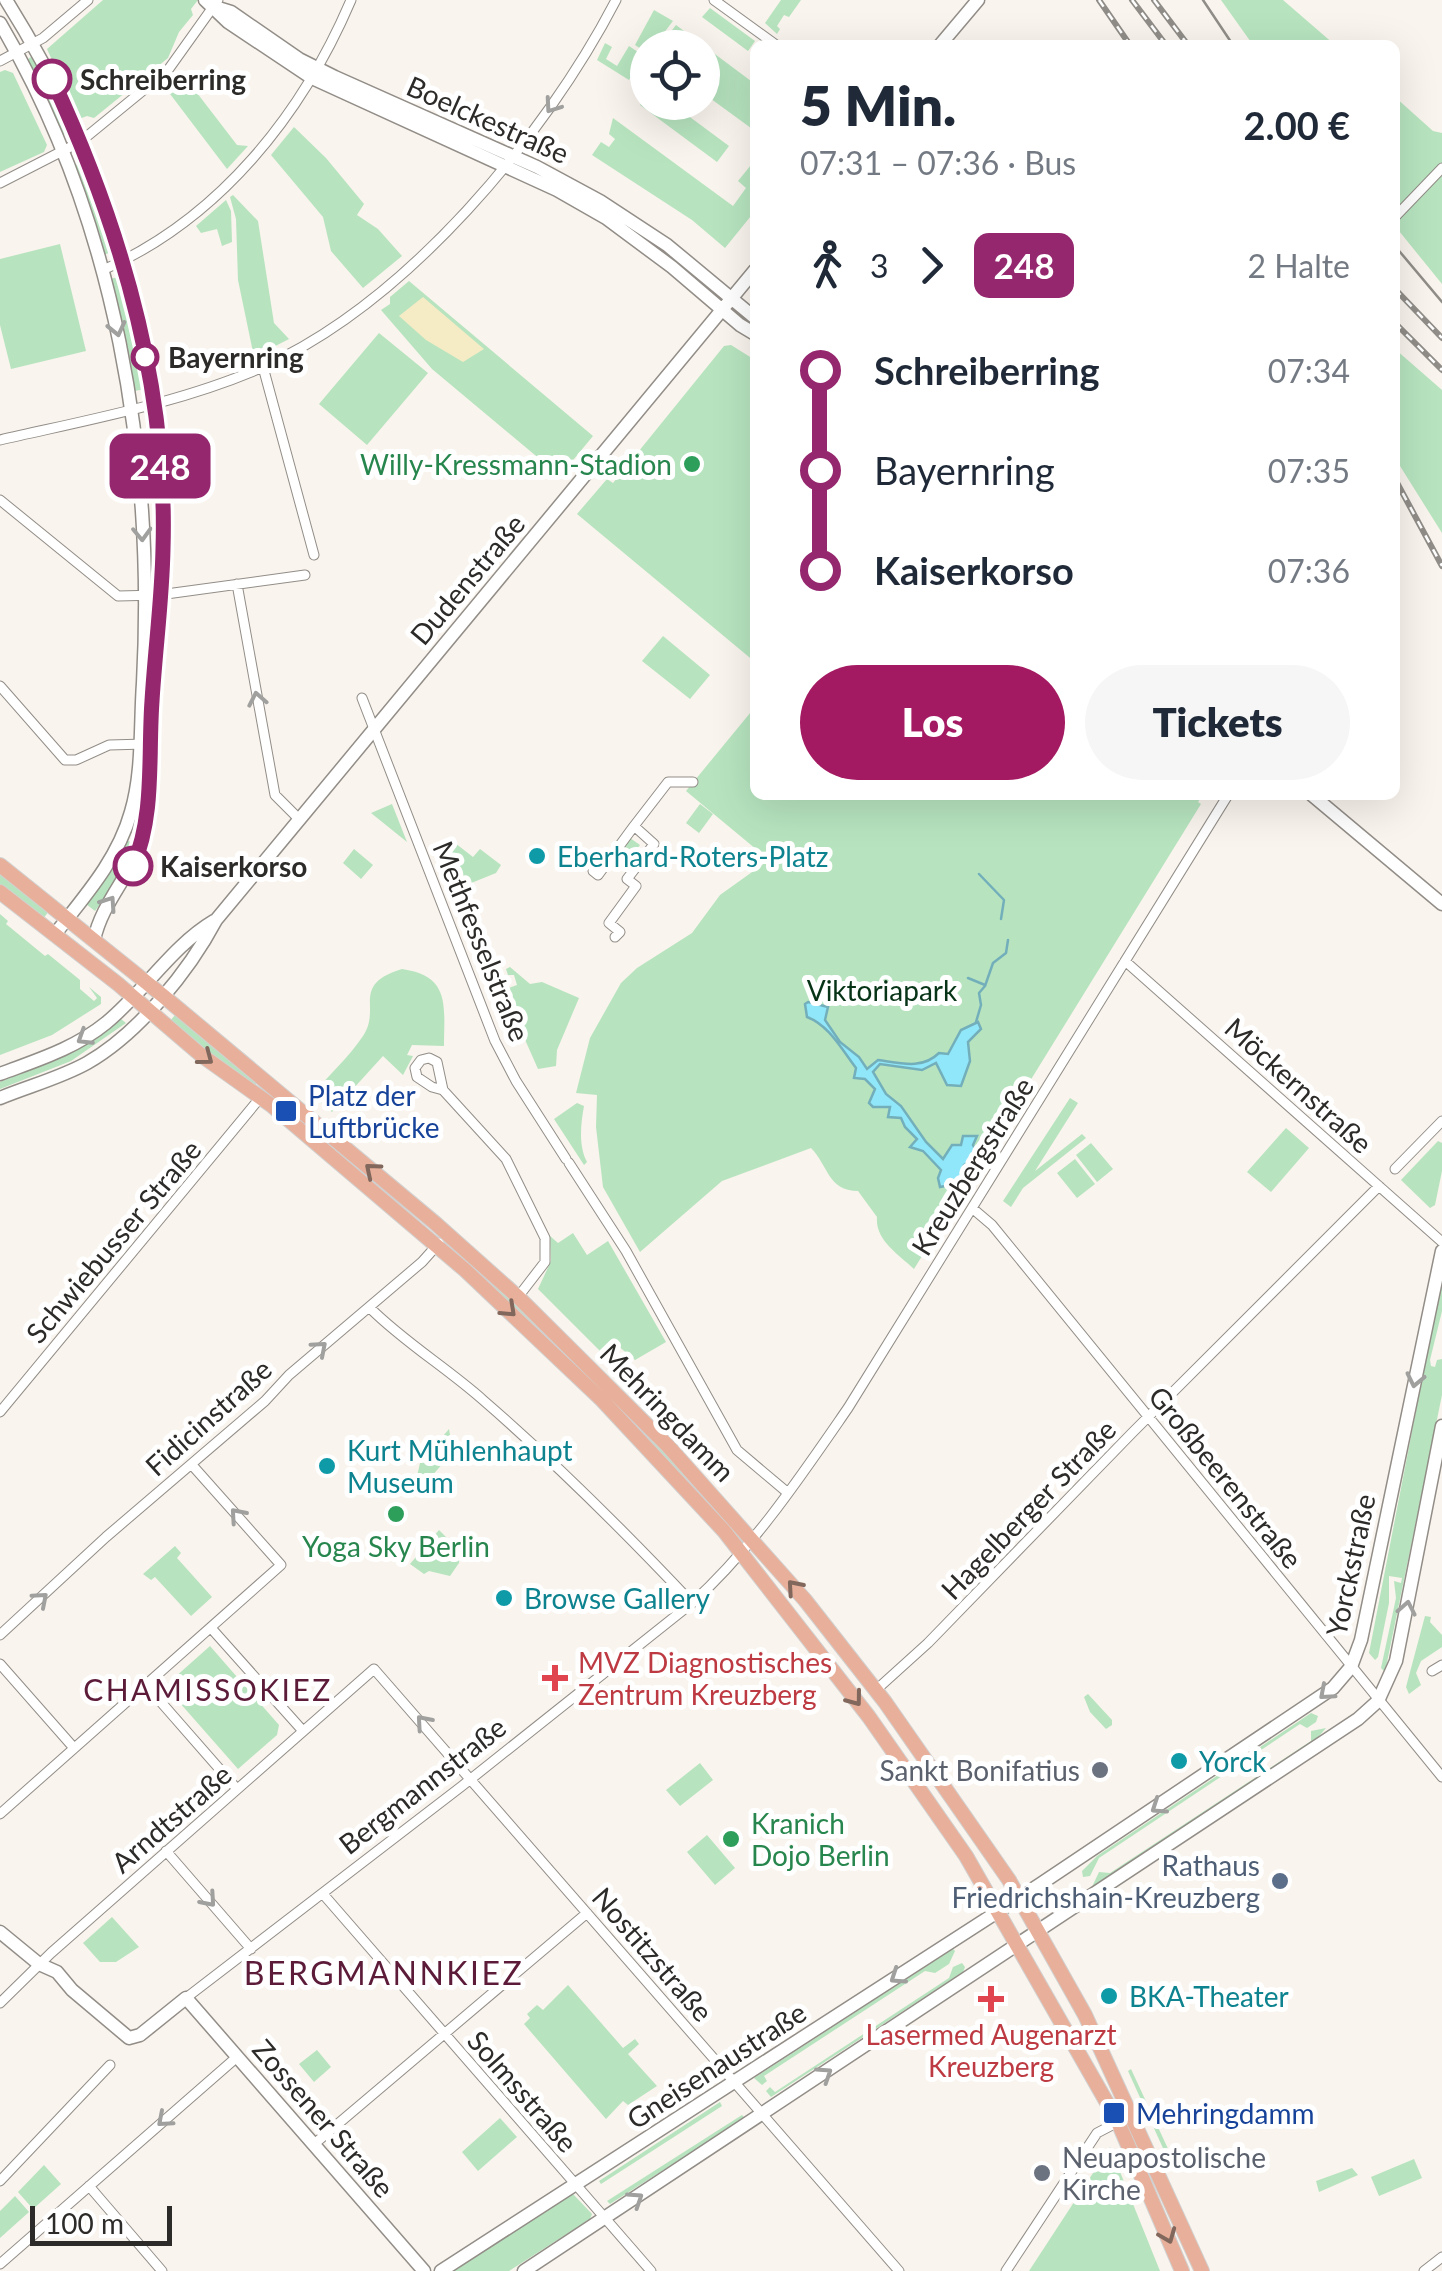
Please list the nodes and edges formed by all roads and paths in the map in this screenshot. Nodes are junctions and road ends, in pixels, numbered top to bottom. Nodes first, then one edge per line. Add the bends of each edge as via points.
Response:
1 (6, 0) edge
2 (88, 0) edge
3 (351, 0) edge
4 (616, 0) edge
5 (714, 0) edge
6 (978, 0) edge
7 (212, 2) edge
8 (0, 23) edge
9 (769, 40) edge
10 (944, 40) edge
11 (33, 44) junction
12 (16, 53) junction
13 (0, 62) edge
14 (314, 73) junction
15 (80, 142) junction
16 (62, 153) junction
17 (509, 161) junction
18 (1442, 168) edge
19 (0, 182) edge
20 (1400, 212) edge
21 (123, 261) junction
22 (103, 270) junction
23 (750, 276) edge
24 (727, 303) junction
25 (750, 315) edge
26 (750, 331) edge
27 (262, 367) junction
28 (153, 403) junction
29 (131, 409) junction
30 (0, 440) edge
31 (0, 500) edge
32 (314, 555) dead end
33 (305, 574) dead end
34 (236, 584) junction
35 (160, 595) junction
36 (144, 596) junction
37 (0, 686) edge
38 (362, 698) dead end
39 (374, 731) junction
40 (144, 744) junction
41 (694, 782) dead end
42 (1225, 800) edge
43 (1318, 800) edge
44 (300, 820) junction
45 (634, 826) junction
46 (124, 834) junction
47 (142, 842) junction
48 (0, 865) edge
49 (593, 872) dead end
50 (0, 892) edge
51 (1442, 904) edge
52 (67, 919) junction
53 (216, 920) junction
54 (55, 934) junction
55 (615, 937) dead end
56 (94, 940) junction
57 (1125, 961) junction
58 (147, 982) junction
59 (162, 995) junction
60 (133, 997) junction
61 (149, 1011) junction
62 (0, 1074) edge
63 (443, 1090) dead end
64 (265, 1092) junction
65 (0, 1098) edge
66 (1442, 1121) edge
67 (1396, 1169) dead end
68 (1379, 1186) junction
69 (972, 1208) junction
70 (442, 1239) junction
71 (1442, 1242) edge
72 (1442, 1251) edge
73 (518, 1297) junction
74 (370, 1308) junction
75 (0, 1412) edge
76 (1149, 1418) junction
77 (1442, 1426) edge
78 (192, 1464) junction
79 (788, 1492) junction
80 (751, 1538) junction
81 (740, 1552) junction
82 (692, 1603) junction
83 (211, 1628) junction
84 (0, 1635) edge
85 (0, 1664) edge
86 (1442, 1665) edge
87 (1350, 1667) junction
88 (374, 1669) joint
89 (1432, 1671) dead end
90 (146, 1685) junction
91 (876, 1690) junction
92 (1378, 1701) junction
93 (302, 1731) junction
94 (74, 1748) junction
95 (1442, 1777) edge
96 (470, 1778) junction
97 (238, 1788) junction
98 (0, 1814) edge
99 (166, 1851) junction
100 (998, 1864) junction
101 (978, 1876) junction
102 (323, 1894) junction
103 (1018, 1899) junction
104 (998, 1911) junction
105 (587, 1912) junction
106 (0, 1932) edge
107 (1028, 1940) junction
108 (251, 1950) junction
109 (40, 1964) junction
110 (1061, 1973) junction
111 (1040, 1986) junction
112 (186, 1998) junction
113 (0, 2003) edge
114 (444, 2034) junction
115 (237, 2057) junction
116 (110, 2066) dead end
117 (735, 2083) junction
118 (763, 2115) junction
119 (1118, 2122) junction
120 (313, 2145) junction
121 (0, 2181) edge
122 (576, 2184) junction
123 (88, 2186) junction
124 (605, 2218) junction
125 (1442, 2257) edge
126 (0, 2264) edge
127 (162, 2271) edge
128 (424, 2271) edge
129 (442, 2271) edge
130 (524, 2271) edge
131 (651, 2271) edge
132 (898, 2271) edge
133 (1006, 2271) edge
134 (1182, 2271) edge
135 (1202, 2271) edge
136 (1424, 2271) edge

1 - 11 main road
2 - 11 street
3 - 14 street
4 -> 17 street via 564,88
5 - 9 street
6 - 10 main road
7 - 14 main road, Boelckestraße via 228,22
7 - 15 street via 168,70
8 - 12 main road
11 - 12 street
11 - 15 main road
12 - 13 street
12 - 16 main road
14 - 17 main road, Boelckestraße
14 - 21 street via 228,185 186,222
15 - 16 street
15 - 21 main road
16 - 19 street
16 - 22 main road
17 - 24 main road, Boelckestraße via 657,246
17 - 27 street via 448,229 377,292
18 - 20 street
21 - 22 street
21 - 28 main road
22 -> 29 main road
23 - 24 main road, Dudenstraße
24 - 25 main road
24 - 26 main road
24 - 39 main road, Dudenstraße
27 - 28 street
27 - 32 street
28 - 29 street
28 - 35 main road via 163,519
29 - 30 street
29 -> 36 main road
31 - 36 street via 110,591
33 - 34 street
34 - 35 street
44 -> 34 street via 275,794
35 - 36 street
35 - 40 main road
36 - 40 main road
37 - 40 street via 66,760 109,745
38 - 39 street, Methfesselstraße
39 - 44 main road, Dudenstraße
39 - 79 street, Methfesselstraße via 516,1080 626,1252 738,1450
40 - 46 main road
40 - 47 main road
41 - 45 street via 668,782
42 - 57 street, Kreuzbergstraße
43 - 51 main road
44 - 53 main road, Dudenstraße
45 - 49 street via 598,876
45 - 55 street via 654,844 627,879 636,886 608,923 620,932
46 - 47 main road
46 - 52 main road
56 -> 47 main road via 101,914
48 - 52 main road, Mehringdamm
50 - 54 main road, Mehringdamm
52 - 54 main road
52 - 56 main road, Mehringdamm
53 - 58 main road, Dudenstraße
53 - 59 main road, Dudenstraße
54 - 60 main road, Mehringdamm
56 - 58 main road, Mehringdamm
57 - 68 street, Möckernstraße
57 - 69 street, Kreuzbergstraße
58 - 59 main road, Mehringdamm
58 - 60 main road
59 - 61 main road
59 - 64 main road, Mehringdamm
60 - 61 main road, Mehringdamm
60 -> 62 main road via 74,1044
61 -> 64 main road, Mehringdamm
61 - 65 main road via 84,1064
63 - 73 street via 506,1159 545,1238 545,1262
64 - 70 main road, Mehringdamm
64 - 75 street, Schwiebusser Straße
66 - 67 street
68 - 71 street, Möckernstraße
68 - 76 street, Hagelberger Straße
69 - 76 street, Großbeerenstraße
69 - 79 street, Kreuzbergstraße
70 - 73 main road, Mehringdamm
70 - 74 street, Fidicinstraße
70 -> 81 main road, Mehringdamm
72 -> 87 main road, Yorckstraße
73 - 80 main road, Mehringdamm
78 -> 74 street, Fidicinstraße
74 - 82 street via 576,1483
76 - 87 street, Großbeerenstraße
76 - 91 street, Hagelberger Straße
92 -> 77 main road via 1396,1661
83 -> 78 street via 281,1565
84 -> 78 street, Fidicinstraße
79 - 80 street, Kreuzbergstraße
80 - 81 street, Kreuzbergstraße
91 -> 80 main road, Mehringdamm
81 - 82 street, Bergmannstraße
81 -> 101 main road, Mehringdamm via 908,1769
82 - 96 street, Bergmannstraße
83 - 90 street
83 - 93 street
85 - 94 street
86 - 89 street
87 - 92 street, Großbeerenstraße
87 -> 103 main road, Yorckstraße via 1316,1703
88 - 93 street, Arndtstraße
96 -> 88 street, Nostitzstraße
90 - 94 street
90 - 97 street
91 - 100 main road, Mehringdamm
92 - 95 street, Großbeerenstraße
92 - 107 main road
93 - 97 street, Arndtstraße
94 - 98 street
96 - 102 street, Bergmannstraße
96 - 105 street, Nostitzstraße
97 - 99 street, Arndtstraße
99 -> 108 street
99 - 109 street, Arndtstraße
100 - 101 main road
100 - 103 main road, Mehringdamm
101 - 104 main road, Mehringdamm
102 - 108 street, Bergmannstraße
102 - 114 street, Solmsstraße
103 - 104 main road, Gneisenaustraße
103 - 107 main road, Mehringdamm
104 - 107 main road, Mehringdamm
104 -> 117 main road, Gneisenaustraße
105 - 114 street
105 - 117 street, Nostitzstraße
106 - 109 main road
107 - 110 main road, Mehringdamm
107 - 111 main road, Mehringdamm
118 -> 107 main road
108 - 112 street, Bergmannstraße
109 - 112 main road, Bergmannstraße via 128,2038
109 - 113 street, Arndtstraße
110 - 111 main road
110 - 135 main road, Mehringdamm
111 - 119 main road, Mehringdamm
112 - 115 main road, Zossener Straße
114 - 120 street
114 - 122 street, Solmsstraße
115 - 120 main road, Zossener Straße
115 -> 123 street
116 - 121 street
117 - 118 street, Nostitzstraße
117 - 122 main road, Gneisenaustraße
124 -> 118 main road
118 - 132 street, Nostitzstraße
119 - 133 street via 1097,2133
119 -> 134 main road, Mehringdamm
120 - 128 main road, Zossener Straße
122 - 124 street, Solmsstraße
122 - 129 main road, Gneisenaustraße
123 - 126 street
123 - 127 street
124 - 130 main road
124 - 131 street, Solmsstraße
125 - 136 street

